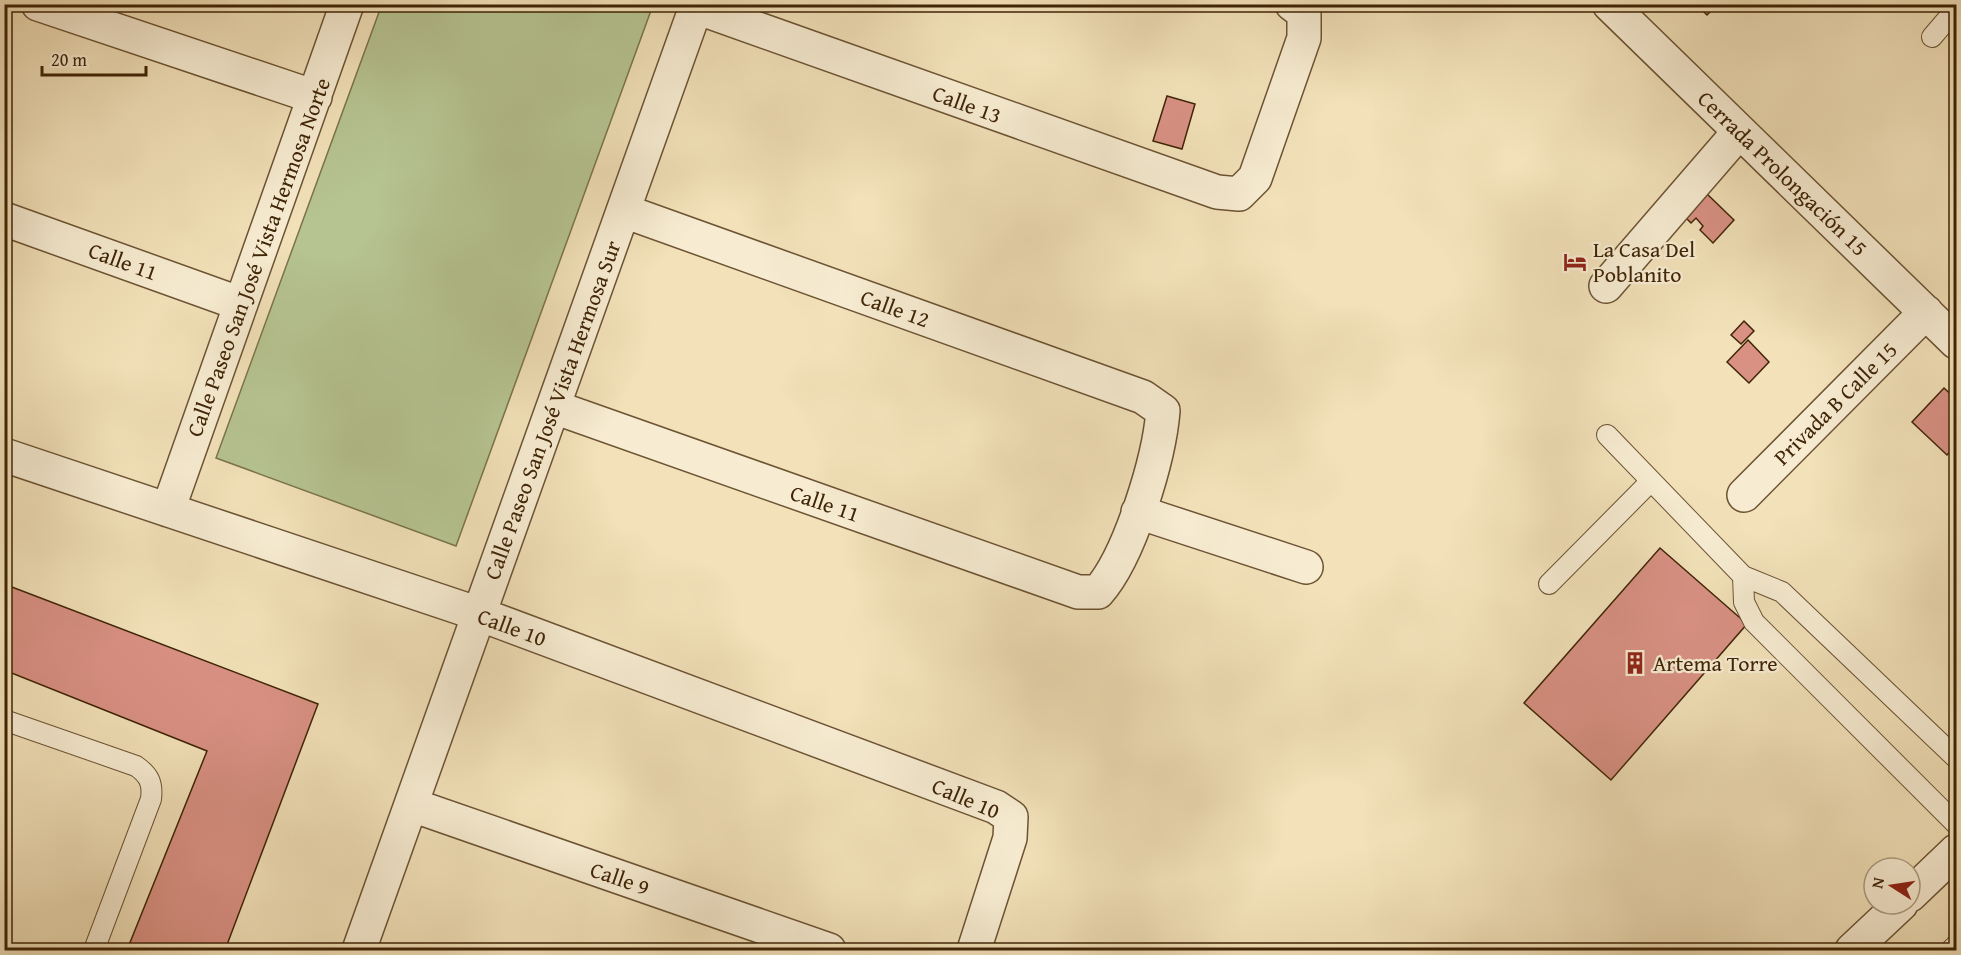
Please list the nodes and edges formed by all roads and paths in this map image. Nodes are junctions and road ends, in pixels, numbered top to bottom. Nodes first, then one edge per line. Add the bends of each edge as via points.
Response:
1 (38, 4) edge
2 (347, 4) edge
3 (1609, 4) edge
4 (697, 6) edge
5 (1298, 9) edge
6 (1956, 9) edge
7 (1932, 37) dead end
8 (315, 97) junction
9 (1739, 132) junction
10 (624, 211) junction
11 (4, 219) edge
12 (1606, 286) dead end
13 (241, 304) junction
14 (1926, 312) junction
15 (1956, 342) edge
16 (554, 407) junction
17 (1607, 435) dead end
18 (4, 455) edge
19 (1651, 481) junction
20 (1744, 495) dead end
21 (168, 510) junction
22 (1138, 512) junction
23 (1306, 567) dead end
24 (1743, 576) junction
25 (1549, 584) dead end
26 (479, 614) junction
27 (4, 720) edge
28 (1956, 758) edge
29 (412, 805) junction
30 (1956, 824) edge
31 (1956, 851) edge
32 (1922, 884) edge
33 (1888, 916) edge
34 (1956, 945) edge
35 (94, 951) edge
36 (359, 951) edge
37 (829, 951) edge
38 (974, 951) edge
39 (1852, 951) edge
40 (1951, 951) edge

1 - 8 street
2 - 8 street, Calle Paseo San José Vista Hermosa Norte
3 - 9 street, Cerrada Prolongación 15
4 - 5 street, Calle 13 via 1217,192 1239,194 1255,178 1304,38
4 - 10 street, Calle Paseo San José Vista Hermosa Sur
6 - 7 lane
8 - 13 street, Calle Paseo San José Vista Hermosa Norte
9 - 12 street
9 - 14 street, Cerrada Prolongación 15
10 - 16 street, Calle Paseo San José Vista Hermosa Sur
10 - 22 street, Calle 12 via 1143,397 1163,411 1161,438
11 - 13 street, Calle 11
13 - 21 street, Calle Paseo San José Vista Hermosa Norte
14 - 15 street, Cerrada Prolongación 15
14 - 20 street, Privada B Calle 15
16 - 22 street, Calle 11 via 1078,592 1098,592 1111,578
16 - 26 street, Calle Paseo San José Vista Hermosa Sur
17 - 19 lane
18 - 21 street, Calle 10
19 - 24 lane
19 - 25 lane
21 - 26 street, Calle 10
22 - 23 street
24 - 28 lane via 1782,592
24 - 30 lane via 1744,602 1754,622
26 - 29 street, Calle Paseo San José Vista Hermosa Sur
26 - 38 street, Calle 10 via 996,807 1011,817 1010,838
27 - 35 lane via 136,766 147,774 152,786 151,800
29 - 36 street, Calle Paseo San José Vista Hermosa Sur
29 - 37 street, Calle 9
31 - 32 street
33 - 39 street
34 - 40 lane

